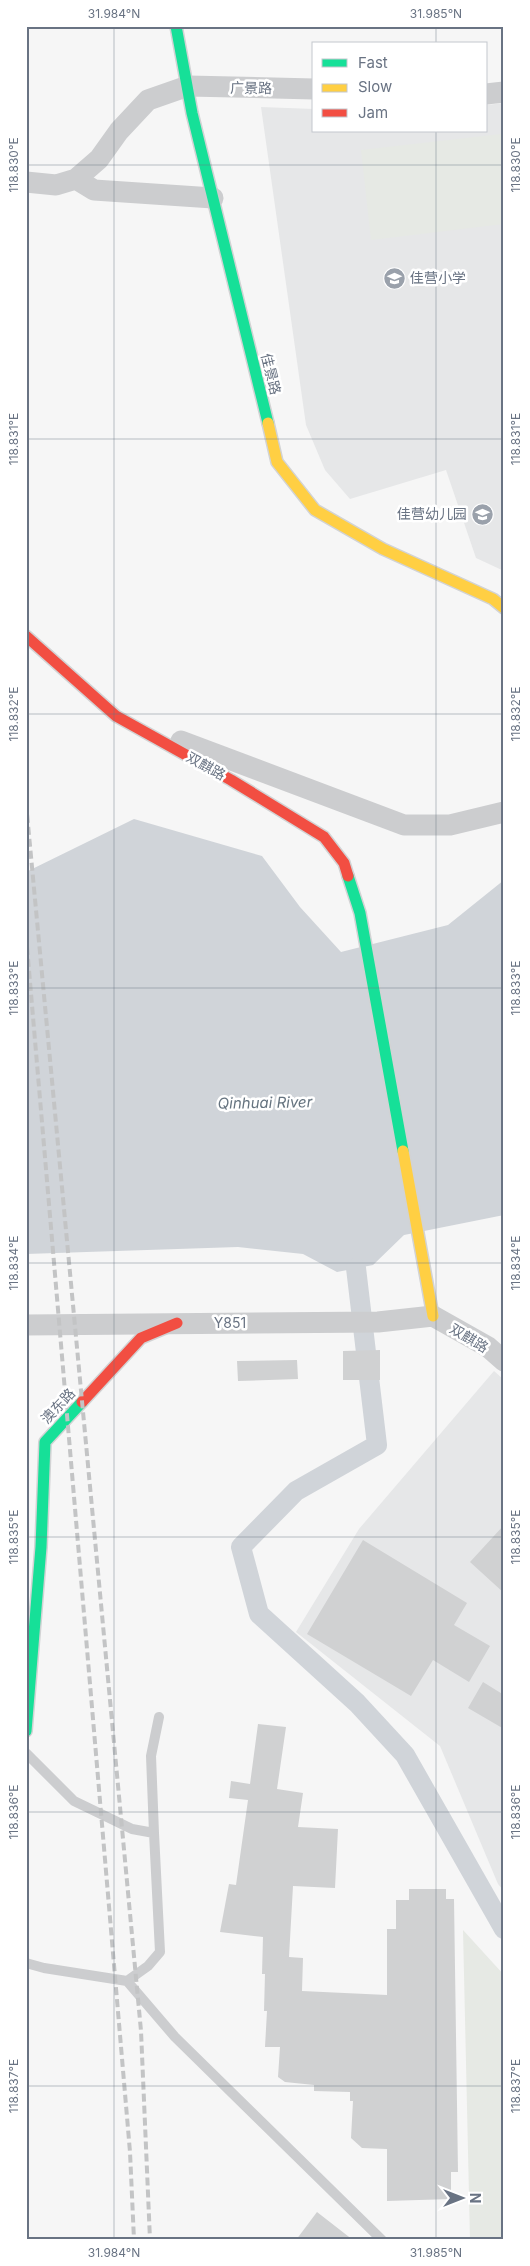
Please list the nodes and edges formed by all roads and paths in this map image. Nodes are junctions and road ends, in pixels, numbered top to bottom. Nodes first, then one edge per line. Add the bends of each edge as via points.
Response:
1 (176, 26) edge
2 (188, 86) junction
3 (312, 89) edge
4 (504, 92) edge
5 (488, 94) edge
6 (76, 179) junction
7 (26, 182) edge
8 (213, 198) junction
9 (504, 608) edge
10 (26, 636) edge
11 (116, 716) junction
12 (504, 812) edge
13 (433, 1316) junction
14 (177, 1323) junction
15 (26, 1325) edge
16 (504, 1361) edge
17 (158, 1717) dead end
18 (26, 1731) edge
19 (26, 1753) edge
20 (154, 1832) junction
21 (26, 1963) edge
22 (127, 1981) junction
23 (382, 2240) edge

1 - 2 street, 佳景路
2 - 3 street, 广景路
2 - 6 street via 148,100 119,130 99,158
2 - 8 street, 佳景路
4 - 5 street
6 - 7 street via 56,185
6 - 8 street via 94,190
8 - 9 street, 佳景路 via 277,462 315,510 383,549 493,599
10 - 11 street, 双麒路
11 - 12 street via 404,824 450,825
11 - 13 street, 双麒路 via 231,780 324,837 344,863 360,913
13 - 14 street, Y851 via 378,1322
13 - 16 street, 双麒路 via 488,1347
14 - 15 street, Y851
14 - 18 street, 澳东路 via 141,1338 44,1442 41,1547
17 - 20 lane via 151,1756
19 - 20 lane via 74,1801 132,1829
20 - 22 lane via 160,1952 148,1966
21 - 22 lane
22 - 23 lane via 175,2037

